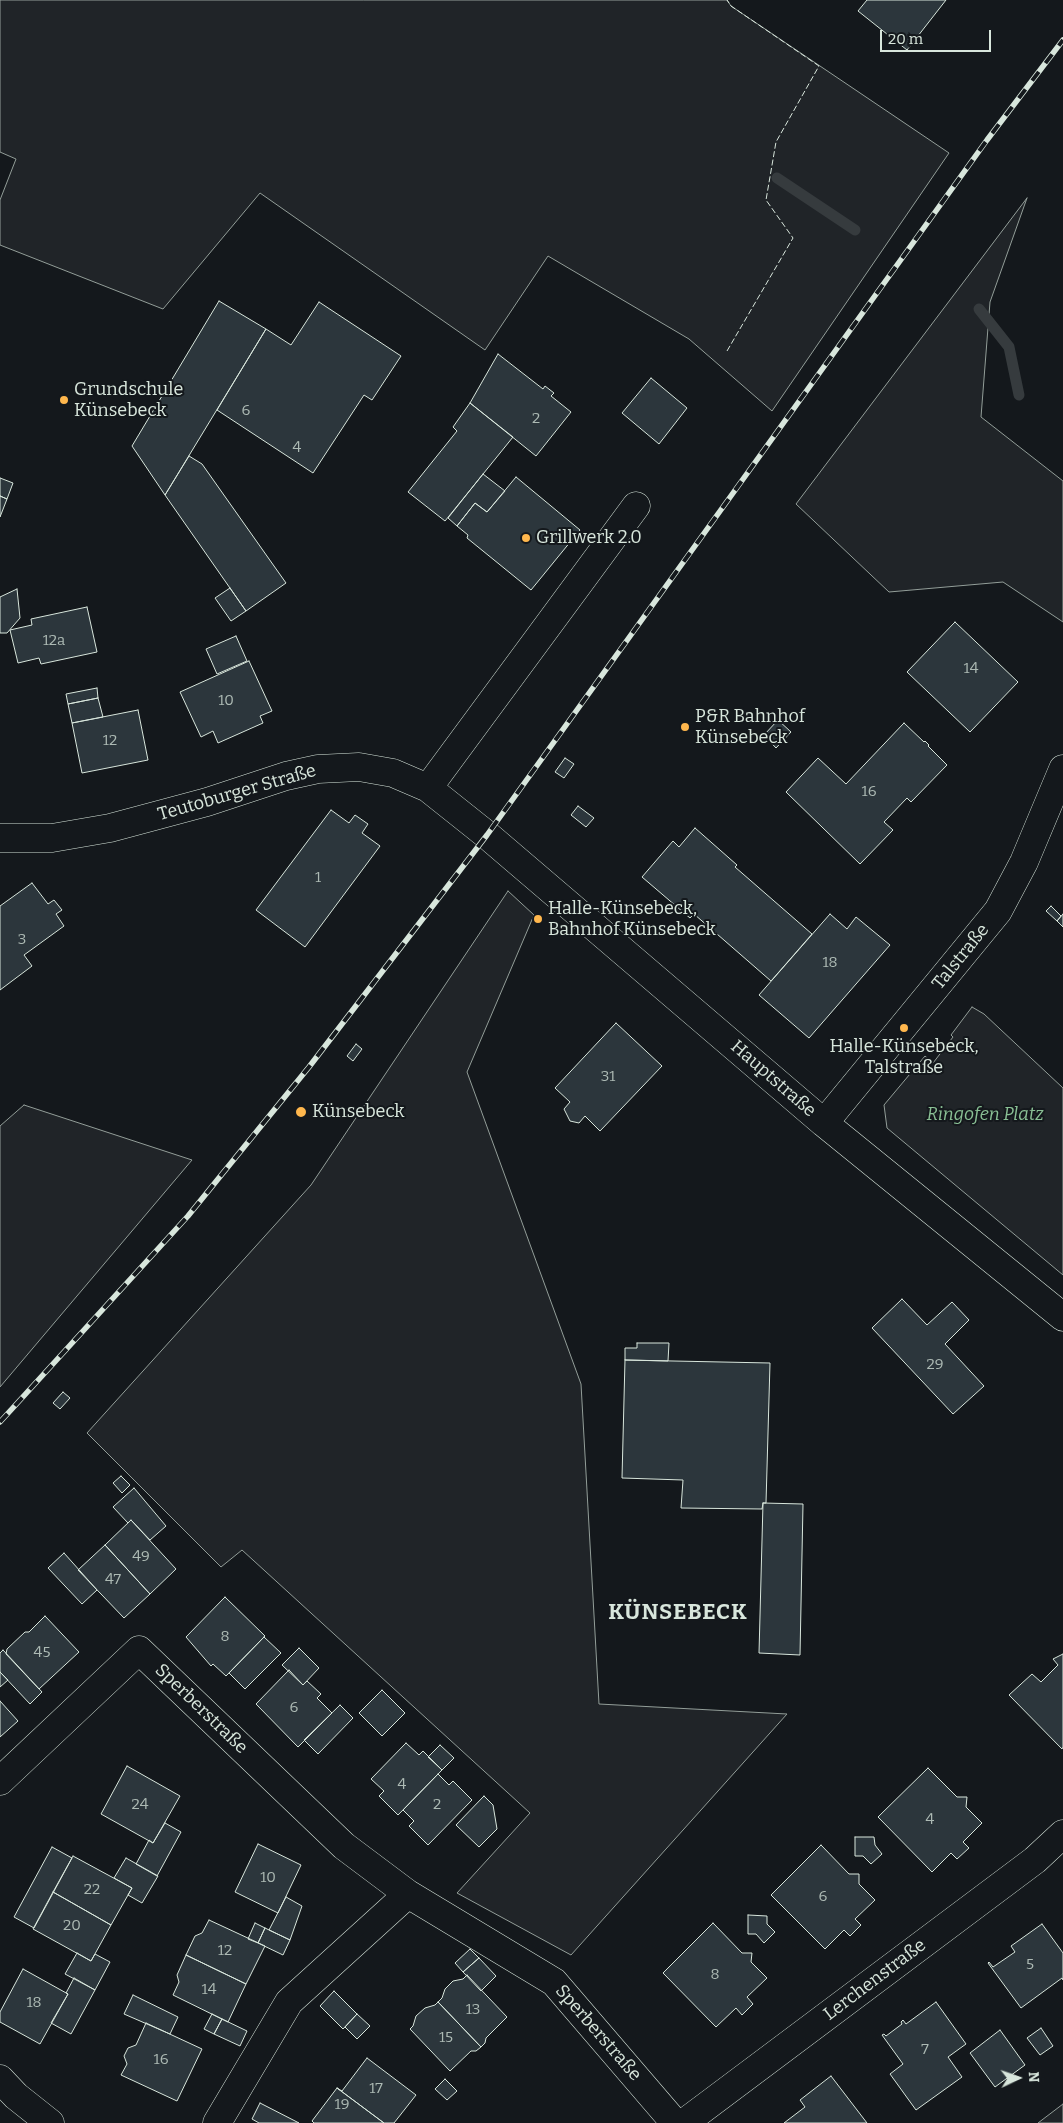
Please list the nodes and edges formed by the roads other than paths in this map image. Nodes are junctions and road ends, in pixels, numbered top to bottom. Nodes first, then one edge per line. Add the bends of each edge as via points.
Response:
1 (636, 506) dead end
2 (1063, 769) edge
3 (428, 788) junction
4 (487, 835) joint
5 (0, 838) edge
6 (824, 1123) junction
7 (1063, 1317) edge
8 (0, 1781) edge
9 (1063, 1834) edge
10 (408, 1894) junction
11 (0, 2079) edge
12 (50, 2123) edge
13 (217, 2123) edge
14 (675, 2123) edge
15 (684, 2123) edge

1 - 3 street
2 - 6 street, Talstraße via 1024,862 998,911
3 - 4 street, Teutoburger Straße
3 - 5 street, Teutoburger Straße via 393,773 359,767 318,769 110,828 52,838
4 - 6 street, Hauptstraße
6 - 7 street, Hauptstraße
8 - 10 street, Sperberstraße via 139,1650 344,1846
9 - 15 street, Lerchenstraße via 1035,1860
10 - 13 street via 288,2002
10 - 14 street, Sperberstraße via 554,1982
11 - 12 street

